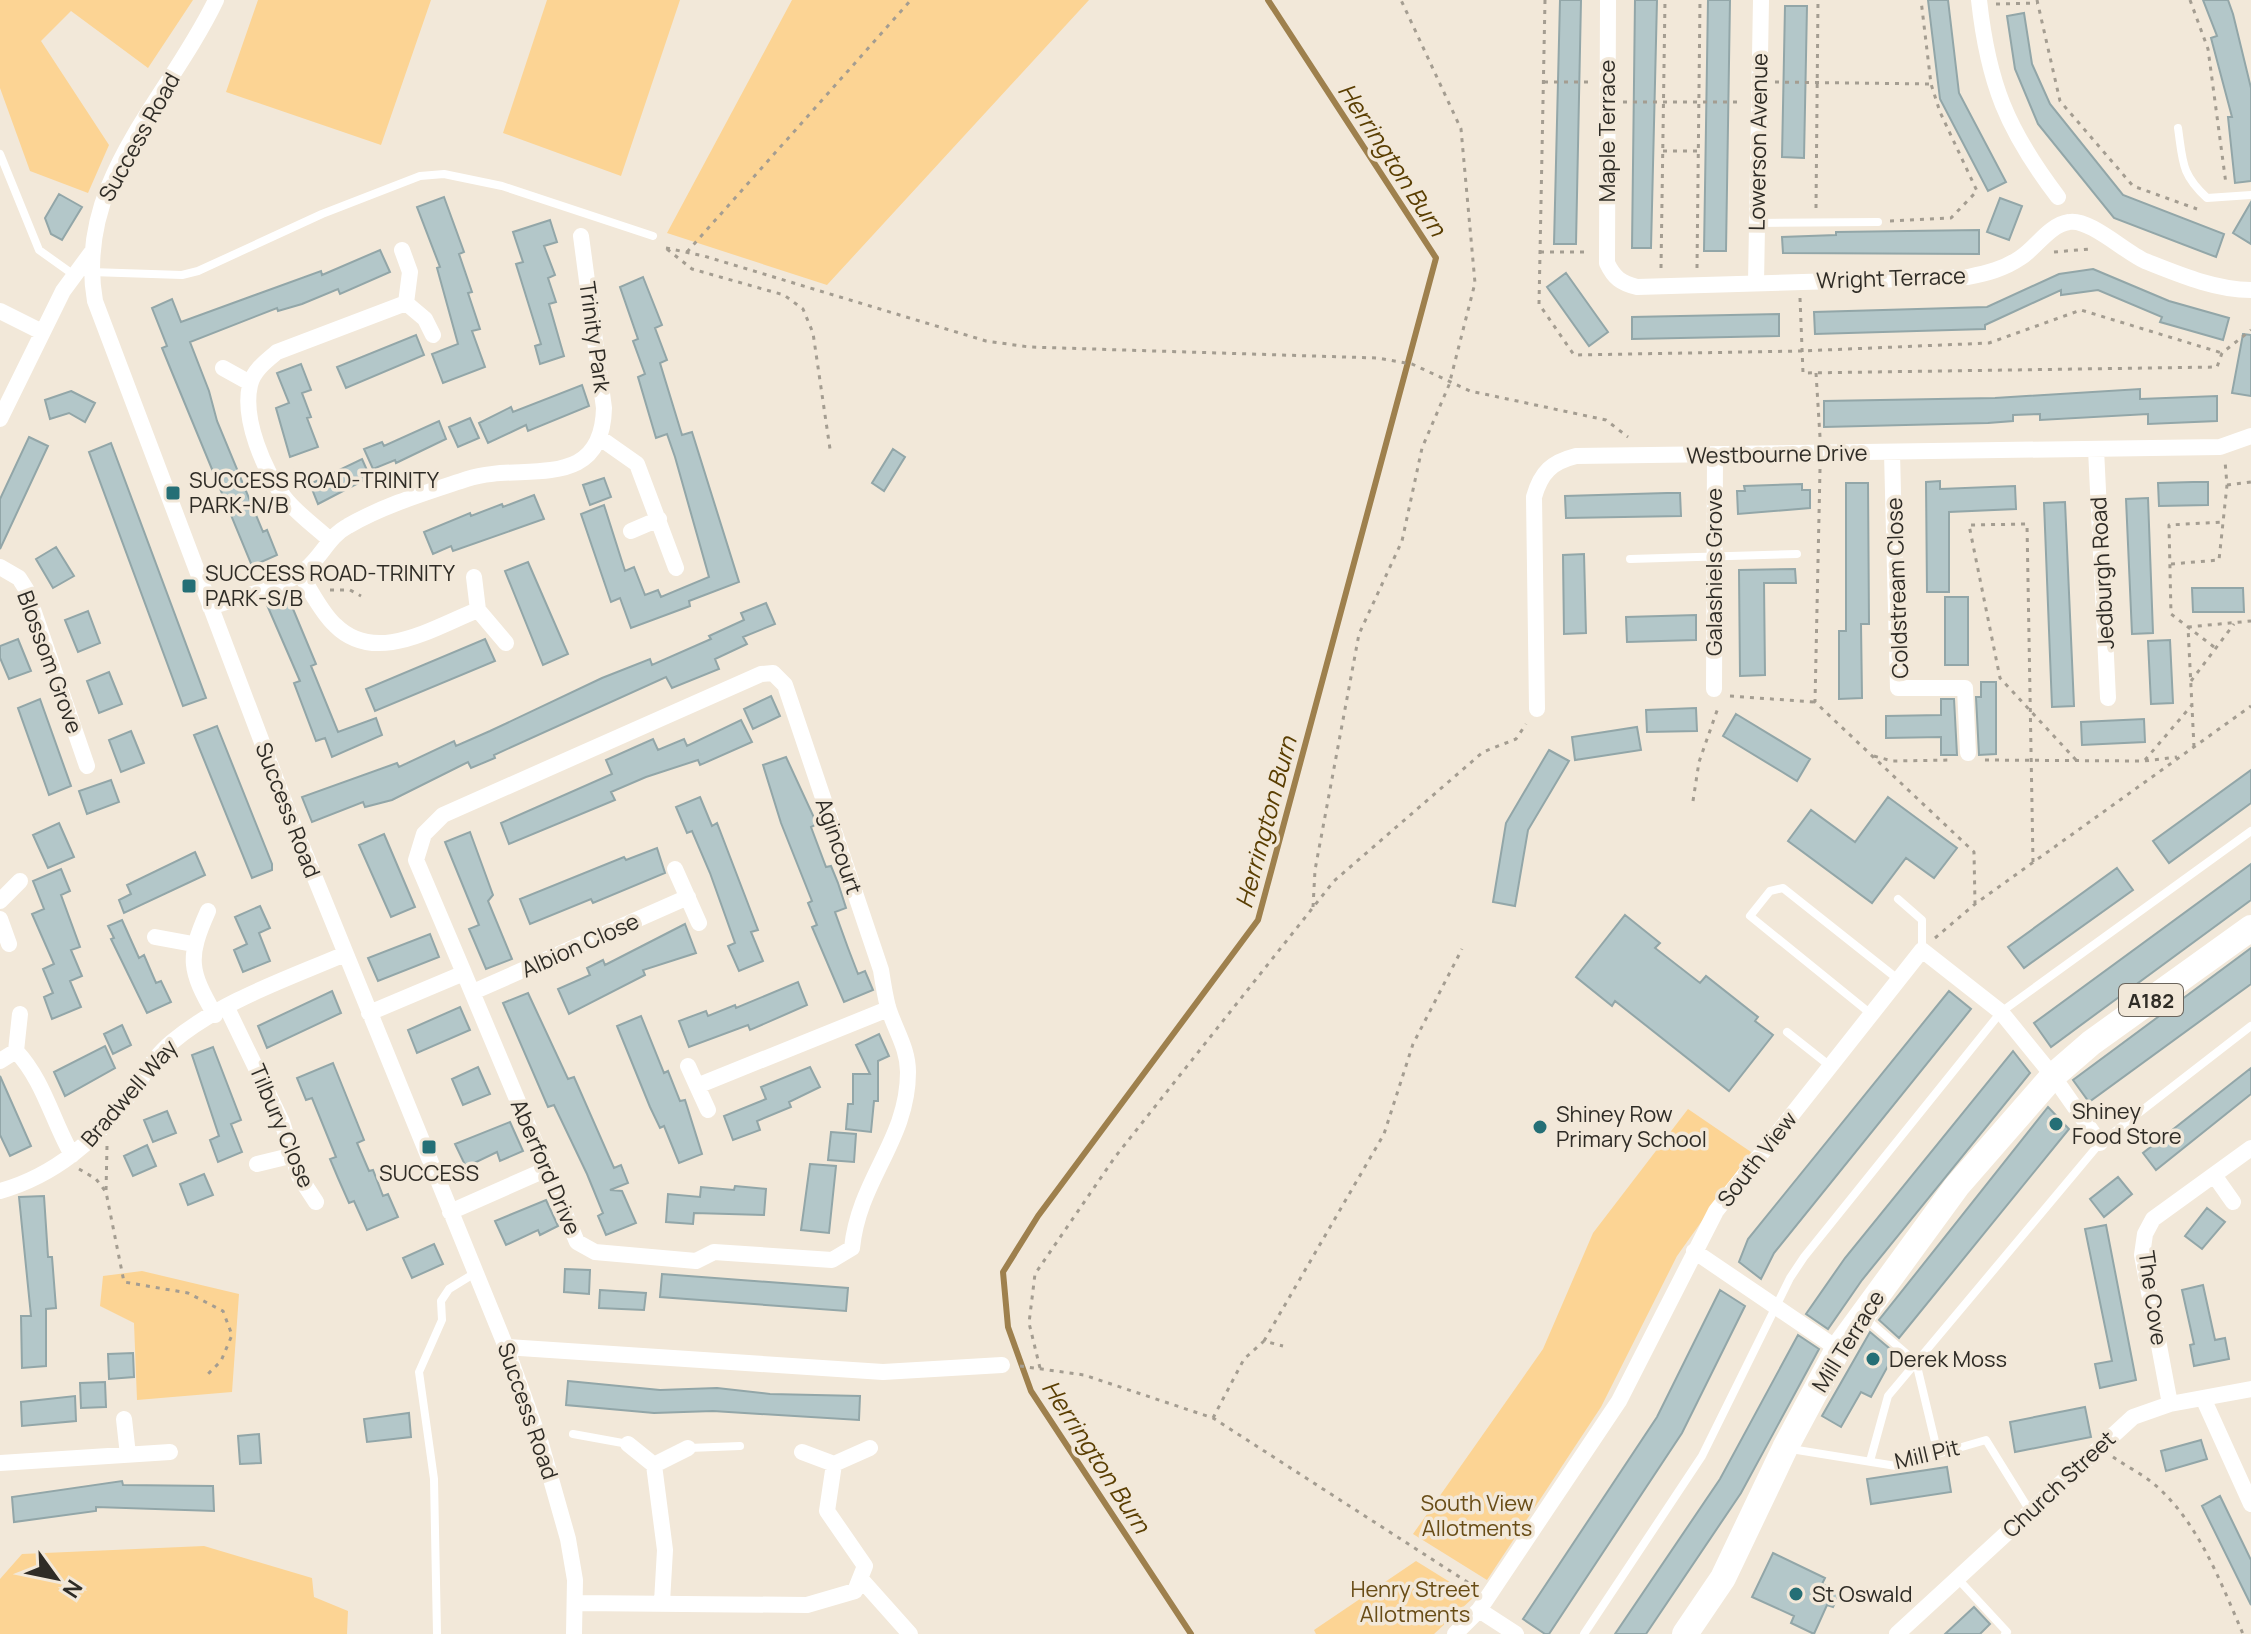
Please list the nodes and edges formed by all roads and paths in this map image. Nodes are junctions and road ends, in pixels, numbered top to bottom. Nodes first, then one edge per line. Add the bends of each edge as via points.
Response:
1 (216, 0) edge
2 (911, 0) edge
3 (1401, 0) edge
4 (1608, 0) edge
5 (1665, 0) edge
6 (1700, 0) edge
7 (1761, 0) edge
8 (1818, 0) edge
9 (1921, 0) edge
10 (2190, 0) edge
11 (1979, 2) edge
12 (2037, 2) edge
13 (1544, 82) dead end
14 (1607, 82) junction
15 (1760, 82) junction
16 (1816, 83) junction
17 (1931, 84) junction
18 (1607, 102) junction
19 (1664, 102) junction
20 (1699, 102) junction
21 (1759, 102) junction
22 (2178, 128) dead end
23 (1663, 151) junction
24 (1698, 151) junction
25 (0, 154) edge
26 (2251, 195) edge
27 (2228, 196) junction
28 (2058, 197) dead end
29 (2207, 198) junction
30 (1815, 221) junction
31 (1878, 222) joint
32 (1757, 223) junction
33 (581, 236) dead end
34 (653, 236) joint
35 (2112, 242) junction
36 (2035, 247) junction
37 (666, 248) junction
38 (402, 250) dead end
39 (687, 252) junction
40 (1540, 252) dead end
41 (1607, 257) junction
42 (82, 273) junction
43 (1800, 282) junction
44 (1756, 283) junction
45 (1697, 285) junction
46 (1661, 286) junction
47 (2251, 290) edge
48 (406, 303) junction
49 (0, 311) edge
50 (2251, 330) edge
51 (42, 332) junction
52 (433, 335) dead end
53 (223, 368) dead end
54 (1816, 373) junction
55 (250, 383) junction
56 (1449, 385) junction
57 (0, 419) edge
58 (2251, 436) edge
59 (600, 438) junction
60 (2224, 446) junction
61 (830, 449) dead end
62 (2096, 449) junction
63 (1820, 453) junction
64 (1892, 453) junction
65 (1715, 455) junction
66 (1648, 456) junction
67 (2251, 482) edge
68 (2227, 485) junction
69 (659, 519) junction
70 (2223, 522) junction
71 (631, 531) dead end
72 (330, 540) junction
73 (1797, 554) dead end
74 (1714, 555) junction
75 (1630, 559) dead end
76 (2171, 564) junction
77 (0, 567) edge
78 (676, 568) dead end
79 (300, 574) junction
80 (474, 577) dead end
81 (361, 596) dead end
82 (315, 597) junction
83 (210, 607) junction
84 (478, 610) junction
85 (2236, 621) dead end
86 (2251, 621) edge
87 (2188, 627) junction
88 (506, 643) dead end
89 (2214, 647) junction
90 (2191, 681) junction
91 (785, 685) joint
92 (1714, 689) dead end
93 (2108, 698) dead end
94 (1815, 702) junction
95 (2192, 705) junction
96 (2251, 706) edge
97 (1537, 709) joint
98 (2033, 712) junction
99 (2194, 747) junction
100 (1872, 756) junction
101 (2181, 756) junction
102 (1964, 758) junction
103 (2033, 760) junction
104 (2076, 760) junction
105 (2144, 761) junction
106 (87, 766) dead end
107 (1693, 801) dead end
108 (2251, 831) edge
109 (2033, 862) junction
110 (675, 869) dead end
111 (20, 881) dead end
112 (688, 897) junction
113 (1898, 899) dead end
114 (0, 901) edge
115 (1975, 904) junction
116 (1313, 907) junction
117 (208, 911) dead end
118 (0, 919) edge
119 (699, 923) dead end
120 (2251, 928) edge
121 (155, 937) dead end
122 (9, 944) dead end
123 (193, 944) junction
124 (1462, 949) dead end
125 (1922, 950) junction
126 (345, 954) junction
127 (464, 973) junction
128 (1899, 980) junction
129 (473, 992) junction
130 (888, 1009) junction
131 (221, 1011) junction
132 (2001, 1012) junction
133 (369, 1013) junction
134 (20, 1014) dead end
135 (1871, 1014) junction
136 (2251, 1026) edge
137 (1787, 1032) dead end
138 (16, 1051) junction
139 (0, 1061) edge
140 (688, 1066) dead end
141 (1830, 1066) junction
142 (2053, 1076) junction
143 (697, 1086) junction
144 (708, 1110) dead end
145 (107, 1123) junction
146 (2100, 1143) junction
147 (2251, 1148) edge
148 (290, 1156) junction
149 (68, 1158) junction
150 (257, 1164) dead end
151 (545, 1170) junction
152 (2214, 1175) junction
153 (0, 1191) edge
154 (106, 1192) junction
155 (316, 1202) dead end
156 (2233, 1202) dead end
157 (450, 1212) junction
158 (1694, 1251) junction
159 (844, 1256) joint
160 (475, 1273) junction
161 (1775, 1308) junction
162 (1861, 1315) junction
163 (1264, 1341) junction
164 (1283, 1346) dead end
165 (506, 1347) junction
166 (1838, 1349) junction
167 (1916, 1362) junction
168 (1002, 1365) dead end
169 (1027, 1367) dead end
170 (1040, 1368) junction
171 (205, 1377) dead end
172 (2251, 1389) edge
173 (2203, 1398) junction
174 (2170, 1404) junction
175 (1213, 1418) junction
176 (124, 1419) dead end
177 (573, 1434) dead end
178 (628, 1444) joint
179 (2102, 1445) junction
180 (0, 1446) edge
181 (740, 1446) dead end
182 (688, 1448) joint
183 (870, 1448) dead end
184 (1785, 1448) junction
185 (170, 1452) dead end
186 (802, 1452) dead end
187 (1938, 1454) junction
188 (128, 1455) junction
189 (0, 1461) edge
190 (1870, 1461) junction
191 (834, 1464) junction
192 (654, 1465) junction
193 (2244, 1469) edge
194 (2251, 1504) edge
195 (2030, 1511) junction
196 (860, 1578) junction
197 (1957, 1578) junction
198 (662, 1602) junction
199 (576, 1603) junction
200 (1483, 1603) junction
201 (437, 1634) edge
202 (574, 1634) edge
203 (910, 1634) edge
204 (1455, 1634) edge
205 (1516, 1634) edge
206 (1584, 1634) edge
207 (1685, 1634) edge
208 (1897, 1634) edge
209 (2005, 1634) edge
210 (2243, 1634) edge

1 - 42 street, Success Road via 113,173
2 - 39 path
3 - 56 path via 1461,129 1475,283
4 - 14 street, Maple Terrace
5 - 19 path
6 - 20 path
7 - 15 street, Lowerson Avenue
8 - 16 path
9 - 17 path
10 - 27 path via 2208,49
11 - 12 path
11 - 28 street via 1996,94
12 - 29 path via 2060,101 2133,186 2194,209 2207,207
13 - 14 path
14 - 18 street, Maple Terrace
15 - 16 path
15 - 21 street, Lowerson Avenue
16 - 17 path
16 - 30 path
17 - 31 path via 1977,191 1951,218
18 - 19 path
18 - 41 street, Maple Terrace
19 - 20 path
19 - 23 path
20 - 21 path
20 - 24 path
21 - 32 street, Lowerson Avenue
22 - 29 lane via 2185,176
23 - 24 path
23 - 46 path
24 - 45 path
25 - 42 lane via 39,250
26 - 27 lane
27 - 29 lane
30 - 31 lane
30 - 32 lane
32 - 44 street, Lowerson Avenue
33 - 59 street, Trinity Park via 604,408
34 - 37 path
34 - 42 lane via 502,186 444,174 420,176 322,214 198,271
35 - 36 path via 2047,253
35 - 36 street, Wright Terrace via 2071,221 2056,226
35 - 47 street, Wright Terrace via 2192,278 2230,290
36 - 43 street, Wright Terrace via 1997,270 1968,277
37 - 39 path
37 - 61 path via 692,269 784,295 803,309 813,333
38 - 48 street via 410,272
39 - 56 path via 986,341 1029,347 1377,358 1412,364
40 - 41 path
41 - 46 street, Wright Terrace via 1613,275 1623,284
42 - 51 street
42 - 83 street, Success Road
43 - 44 street, Wright Terrace
43 - 54 path via 1803,373
44 - 45 street, Wright Terrace
45 - 46 street, Wright Terrace
48 - 52 street via 425,319
48 - 55 street via 277,352
49 - 51 street
50 - 54 path via 2222,353 2217,367
51 - 57 street
53 - 55 street
54 - 63 path
55 - 72 street via 251,424 273,479 285,498
56 - 66 path via 1606,420
56 - 116 path via 1422,448 1402,541 1359,634 1315,870
58 - 60 street, Westbourne Drive
59 - 69 street via 637,464
59 - 72 street via 592,451 568,468 469,478 348,526
60 - 62 street, Westbourne Drive
60 - 68 path
62 - 64 street, Westbourne Drive
62 - 93 street, Jedburgh Road
63 - 64 street, Westbourne Drive
63 - 65 street, Westbourne Drive
63 - 94 path
64 - 102 street, Coldstream Close via 1898,688 1965,688
65 - 66 street, Westbourne Drive
65 - 74 street, Galashiels Grove
66 - 97 street, Westbourne Drive via 1576,456 1547,468 1538,482 1533,515
67 - 68 path
68 - 70 path
69 - 71 street
69 - 78 street
70 - 76 path via 2219,560
70 - 76 path via 2169,525
72 - 79 street
73 - 74 lane
74 - 75 lane
74 - 92 street, Galashiels Grove
76 - 87 path via 2171,614
77 - 106 street, Blossom Grove via 26,589
79 - 82 street
79 - 83 street
80 - 84 street
81 - 82 path via 331,589
82 - 84 street via 335,626 366,644 388,645
83 - 126 street, Success Road
84 - 88 street
85 - 89 path
86 - 87 path
87 - 89 path
87 - 90 path
89 - 90 path
90 - 95 path
91 - 127 street, Aberford Drive via 773,673 761,674 443,815 424,834 416,860
91 - 130 street, Agincourt via 881,970
94 - 100 path
94 - 107 path via 1722,695 1699,762
95 - 99 path
95 - 105 path
96 - 99 path
97 - 116 path via 1516,739 1483,752 1334,881
98 - 98 path via 2000,678 1969,525 2027,524
98 - 103 path
98 - 104 path
99 - 101 path
100 - 102 path via 1892,761
100 - 115 path via 1974,852
101 - 105 path
101 - 109 path
102 - 103 path
103 - 104 path
103 - 109 path
104 - 105 path
108 - 132 lane
109 - 115 path
110 - 112 street
111 - 114 street
112 - 119 street
112 - 129 street, Albion Close
113 - 125 lane via 1922,920
115 - 125 path
116 - 170 path via 1115,1157 1035,1274 1029,1323
117 - 123 street
118 - 122 street
120 - 142 main road, A182
121 - 123 street
123 - 131 street, Tilbury Close via 192,971
124 - 163 path via 1413,1044 1384,1134
125 - 128 street, South View
125 - 132 street
126 - 131 street, Bradwell Way
126 - 133 street, Success Road
127 - 129 street, Aberford Drive
127 - 133 street
128 - 135 street, South View
128 - 135 lane via 1783,888 1770,891 1750,916
129 - 151 street, Aberford Drive
130 - 143 street
130 - 159 street, Agincourt via 905,1049 908,1072 902,1115 860,1203 852,1248
131 - 145 street, Bradwell Way via 168,1046
131 - 148 street, Tilbury Close via 282,1122
132 - 142 street
132 - 161 lane via 1804,1257
133 - 157 street, Success Road
134 - 138 street
135 - 141 street, South View
136 - 146 lane
137 - 141 lane
138 - 139 street
138 - 149 street via 33,1069
140 - 143 street
141 - 158 street, South View via 1716,1211
142 - 146 street
142 - 162 main road, Mill Terrace / A182 via 1957,1186
143 - 144 street
145 - 149 street, Bradwell Way
145 - 154 path
146 - 167 lane
147 - 152 street, The Cove
148 - 150 street
148 - 155 street, Tilbury Close
149 - 153 street, Bradwell Way
149 - 154 path
151 - 157 street
151 - 159 street, Aberford Drive via 577,1242 595,1252 696,1261 714,1252 832,1260
152 - 156 street
152 - 174 street, The Cove via 2153,1219 2145,1234 2142,1255
154 - 171 path via 124,1282 188,1293 223,1311 232,1335 221,1361
157 - 160 street, Success Road
158 - 161 street
158 - 200 street, South View via 1619,1401
160 - 165 street, Success Road
160 - 201 lane via 449,1289 441,1301 442,1320 419,1372 434,1479
161 - 166 street
161 - 206 lane via 1702,1456
162 - 166 main road, Mill Terrace / A182
162 - 167 lane
163 - 164 path
163 - 175 path via 1244,1359
165 - 168 street via 883,1372
165 - 199 street, Success Road via 556,1494
166 - 184 main road, Mill Terrace / A182
167 - 187 lane
167 - 190 lane via 1888,1396
169 - 170 path
170 - 175 path via 1084,1375
172 - 173 street, Church Street
173 - 174 street, Church Street
173 - 193 street
174 - 179 street, Church Street via 2133,1417
175 - 200 path
176 - 188 street
177 - 178 lane
178 - 192 street
179 - 195 street, Church Street
179 - 210 path via 2155,1485 2184,1519
180 - 189 street
181 - 182 lane
182 - 192 street
183 - 191 street
184 - 190 lane, Mill Pit
184 - 207 main road, Mill Terrace / A182 via 1723,1578
185 - 188 street
186 - 191 street
187 - 190 lane, Mill Pit via 1896,1466
187 - 195 lane, Mill Pit via 1986,1440
188 - 189 street
191 - 196 street via 827,1511 865,1566
192 - 198 street via 665,1550
193 - 194 street
195 - 197 street, Church Street
196 - 198 street via 855,1591 807,1605
196 - 203 street
197 - 208 street, Church Street
197 - 209 lane
198 - 199 street
199 - 202 street, Success Road
200 - 204 street, South View
200 - 205 street

